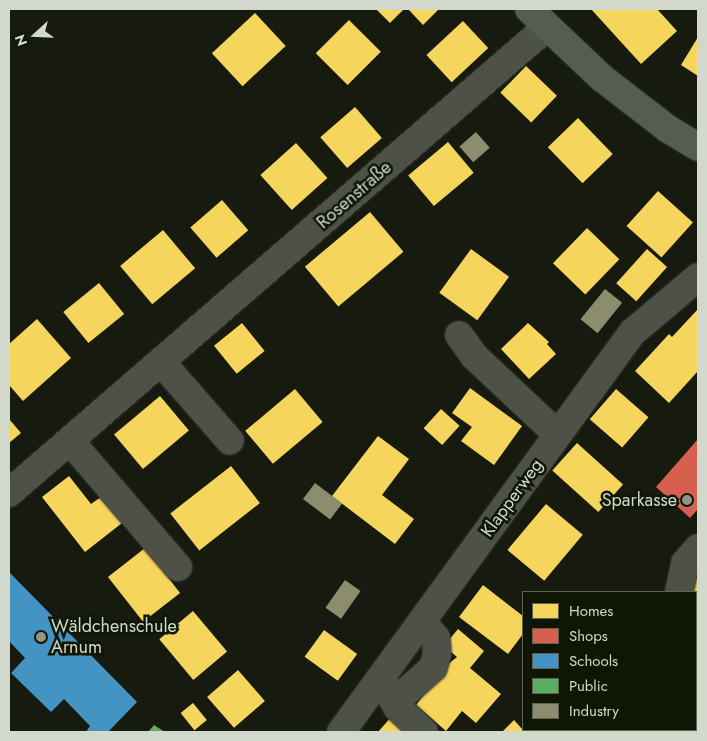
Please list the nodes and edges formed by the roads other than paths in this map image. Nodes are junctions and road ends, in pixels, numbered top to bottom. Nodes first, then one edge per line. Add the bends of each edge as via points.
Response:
1 (538, 18) edge
2 (698, 147) edge
3 (698, 277) edge
4 (459, 335) dead end
5 (162, 363) junction
6 (558, 435) junction
7 (70, 441) junction
8 (230, 441) dead end
9 (9, 493) edge
10 (698, 548) edge
11 (178, 568) dead end
12 (679, 591) edge
13 (422, 622) junction
14 (382, 690) junction
15 (341, 732) edge
16 (424, 732) edge

1 - 2 main road via 602,78 668,129
1 - 5 street, Rosenstraße
3 - 6 street, Klapperweg via 633,332
4 - 6 street via 474,356
5 - 7 street, Rosenstraße
5 - 8 street
6 - 13 street, Klapperweg
7 - 9 street, Rosenstraße
7 - 11 street
10 - 12 street via 685,563
13 - 14 street, Klapperweg
13 - 14 street via 436,638 437,654 433,668 406,692
14 - 15 street, Klapperweg
14 - 16 street

